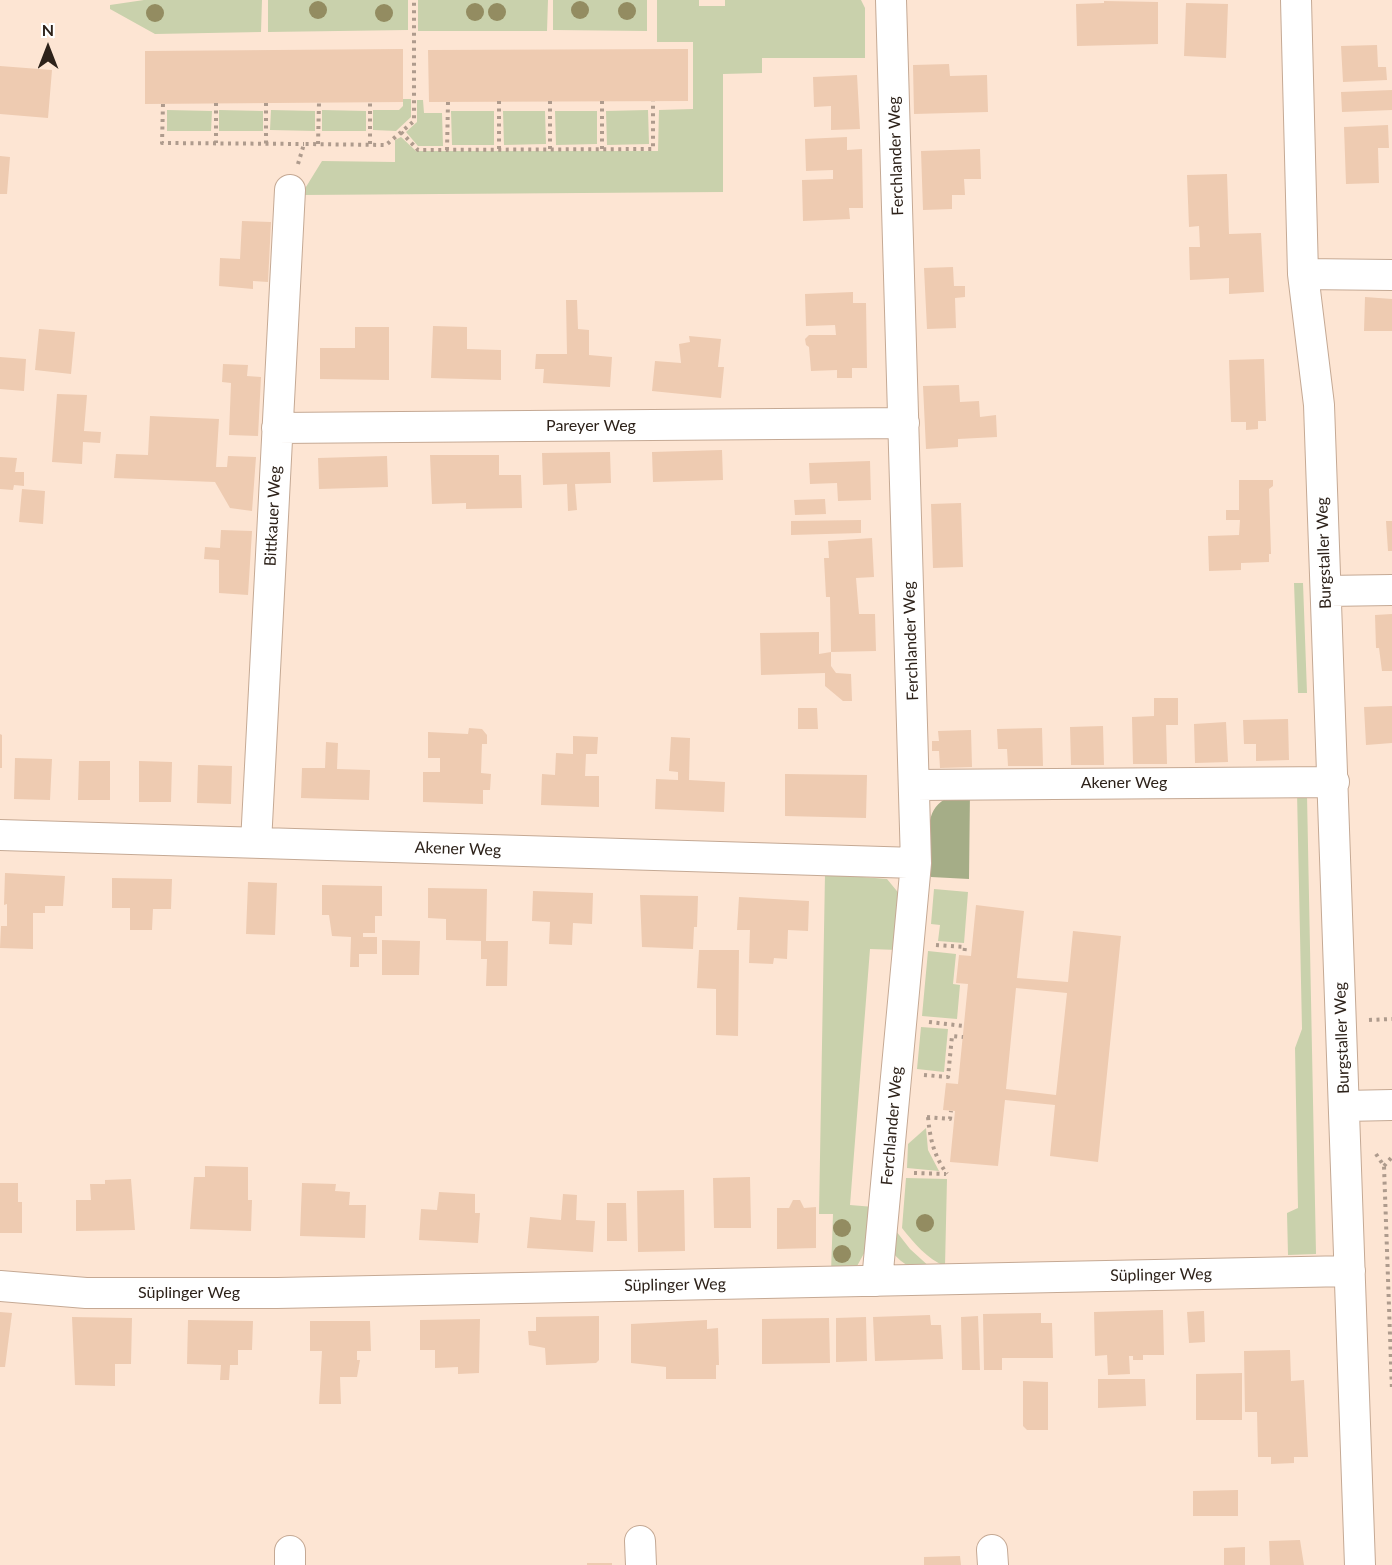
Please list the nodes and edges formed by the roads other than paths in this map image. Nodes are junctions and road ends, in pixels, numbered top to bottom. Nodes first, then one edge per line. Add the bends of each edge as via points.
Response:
1 (891, 0) edge
2 (1296, 0) edge
3 (290, 190) road end
4 (1303, 274) junction
5 (1392, 275) edge
6 (904, 423) junction
7 (277, 428) junction
8 (1392, 590) edge
9 (1326, 591) junction
10 (1334, 782) junction
11 (915, 785) junction
12 (0, 835) edge
13 (256, 843) junction
14 (916, 863) junction
15 (1392, 1105) edge
16 (1344, 1106) junction
17 (1350, 1271) junction
18 (877, 1281) junction
19 (0, 1286) edge
20 (1360, 1565) edge

1 - 6 street, Ferchlander Weg
2 - 4 street, Burgstaller Weg
3 - 7 street, Bittkauer Weg
4 - 5 street
4 - 9 street, Burgstaller Weg via 1319,405
6 - 7 street, Pareyer Weg
6 - 11 street, Ferchlander Weg
7 - 13 street, Bittkauer Weg
8 - 9 street
9 - 10 street, Burgstaller Weg
10 - 11 street, Akener Weg
10 - 16 street, Burgstaller Weg
11 - 14 street, Ferchlander Weg
12 - 13 street, Akener Weg
13 - 14 street, Akener Weg
14 - 18 street, Ferchlander Weg
15 - 16 street
16 - 17 street, Burgstaller Weg
17 - 18 street, Süplinger Weg
17 - 20 street, Burgstaller Weg
18 - 19 street, Süplinger Weg via 265,1293 86,1293

